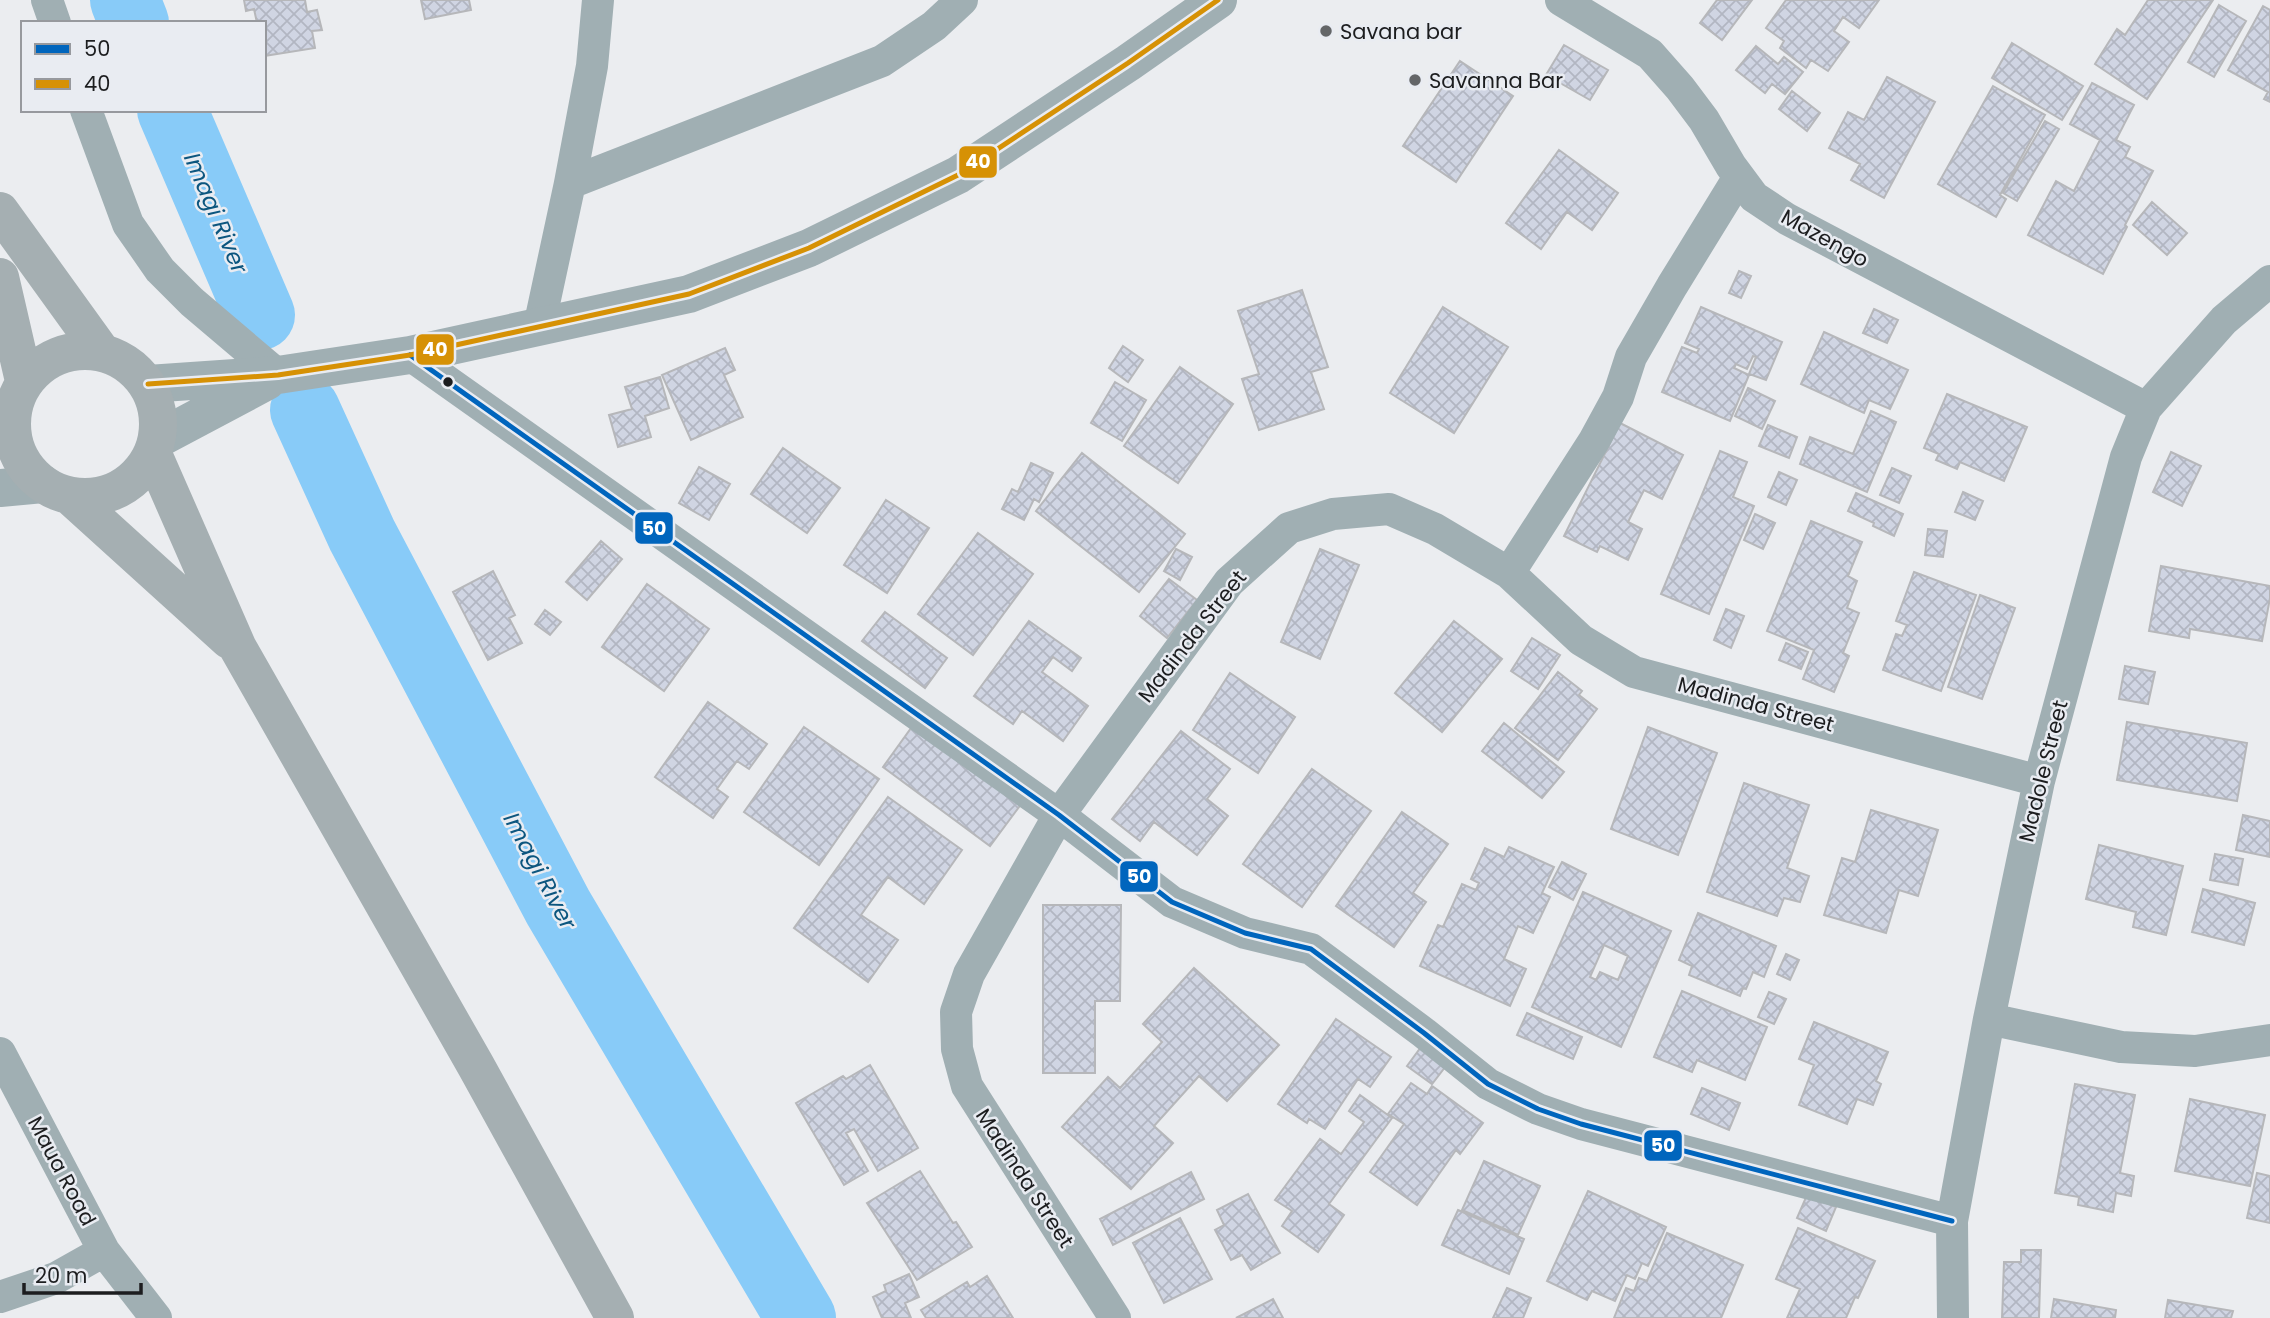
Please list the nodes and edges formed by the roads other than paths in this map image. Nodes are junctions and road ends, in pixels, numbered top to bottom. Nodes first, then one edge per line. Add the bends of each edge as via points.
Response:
1 (47, 0) edge
2 (598, 0) edge
3 (962, 0) edge
4 (1219, 0) edge
5 (1561, 0) edge
6 (54, 21) edge
7 (87, 112) edge
8 (1739, 177) junction
9 (570, 183) junction
10 (0, 211) edge
11 (0, 277) edge
12 (2270, 281) edge
13 (539, 327) junction
14 (101, 351) junction
15 (410, 355) junction
16 (278, 375) junction
17 (148, 384) junction
18 (12, 402) edge
19 (2146, 408) junction
20 (156, 446) junction
21 (0, 488) edge
22 (57, 490) junction
23 (1509, 573) junction
24 (239, 648) junction
25 (2039, 781) junction
26 (1059, 815) junction
27 (1989, 1019) junction
28 (2270, 1040) edge
29 (0, 1053) edge
30 (1952, 1221) junction
31 (104, 1251) junction
32 (0, 1297) edge
33 (156, 1318) edge
34 (615, 1318) edge
35 (1115, 1318) edge
36 (1953, 1318) edge

1 - 6 street
2 - 9 street via 592,66
3 - 9 street via 934,26 882,61
4 - 13 street via 958,175 809,248 689,294
5 - 8 street, Mazengo via 1650,54 1704,120
7 - 16 street via 128,224 160,270
8 - 19 street, Mazengo via 1754,197 1787,219
8 - 23 street via 1630,357 1618,397 1594,441
9 - 13 street
10 - 14 highway
11 - 18 highway
12 - 19 street, Madole Street via 2224,320
13 - 15 street
14 - 17 highway via 128,363
14 - 18 highway via 72,351 45,361
15 - 16 street
15 - 26 street
16 - 17 street
16 - 20 street
17 - 20 highway via 158,411
18 - 22 highway via 12,436 23,463
19 - 25 street, Madole Street via 2126,457
20 - 22 highway via 139,474 119,490 95,497
20 - 24 highway
21 - 22 street
22 - 24 highway
23 - 25 street, Madinda Street via 1581,640 1634,672
23 - 26 street, Madinda Street via 1435,529 1389,509 1333,514 1289,527 1229,582
24 - 34 highway
25 - 27 street, Madole Street
26 - 30 street via 1172,902 1245,933 1311,949 1488,1084 1538,1109
26 - 35 street, Madinda Street via 969,974 956,1012 957,1049 967,1086
27 - 28 street via 2121,1047 2195,1051
27 - 30 street, Madole Street
29 - 31 street, Maua Road
30 - 36 street, Madole Street
31 - 32 street via 56,1278
31 - 33 street, Maua Road

